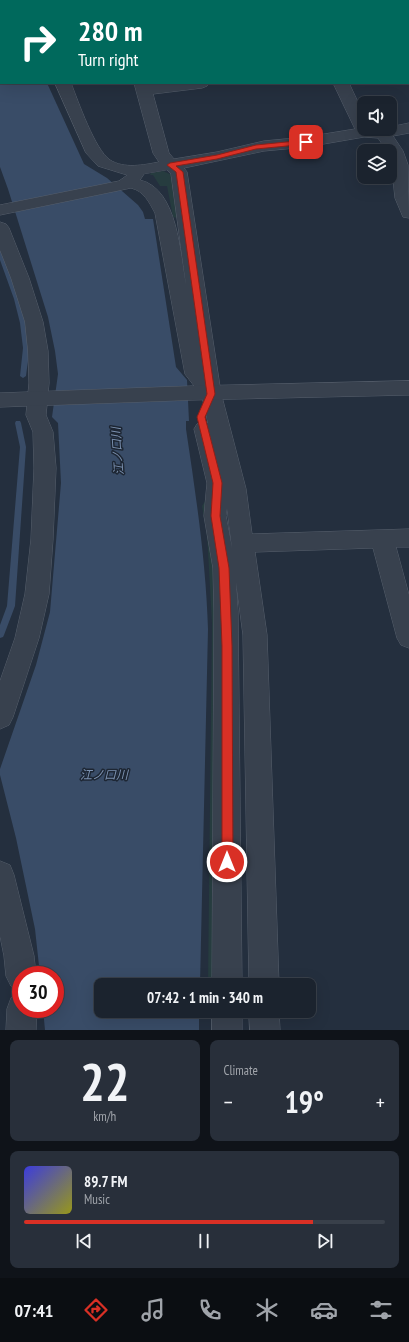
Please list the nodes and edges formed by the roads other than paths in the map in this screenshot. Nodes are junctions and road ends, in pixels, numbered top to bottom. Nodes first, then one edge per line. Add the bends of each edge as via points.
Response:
1 (62, 84) edge
2 (182, 84) edge
3 (341, 84) edge
4 (143, 86) edge
5 (357, 117) edge
6 (409, 128) edge
7 (397, 130) edge
8 (357, 133) edge
9 (386, 136) edge
10 (170, 165) junction
11 (130, 179) junction
12 (4, 209) edge
13 (409, 213) edge
14 (0, 228) edge
15 (409, 388) edge
16 (202, 393) junction
17 (44, 399) junction
18 (0, 400) edge
19 (409, 538) edge
20 (382, 539) junction
21 (243, 543) junction
22 (409, 638) edge
23 (0, 717) edge
24 (0, 875) edge
25 (20, 966) edge
26 (227, 978) edge
27 (264, 978) edge
28 (22, 1018) edge
29 (227, 1018) edge
30 (264, 1018) edge
31 (21, 1030) edge
32 (227, 1030) edge
33 (265, 1030) edge

1 - 11 street via 92,150 104,163
2 - 4 street
3 - 5 street
4 - 10 street via 161,153
6 - 7 street
8 - 10 street via 256,148
9 - 13 street via 398,157 400,190
10 - 11 street
10 - 16 street via 179,172
11 - 12 street
11 - 16 street via 152,192 164,213 183,318 195,374
14 - 17 street via 34,322 39,383
15 - 16 street
16 - 17 street
16 - 21 street via 235,489
16 - 26 street via 201,417 218,483 216,516 224,568 226,612
17 - 18 street
17 - 23 street via 36,415 43,432 44,468 37,594 27,638
19 - 20 street
20 - 21 street
20 - 22 street
21 - 27 street via 255,635
24 - 25 street
28 - 31 street
29 - 32 street
30 - 33 street

